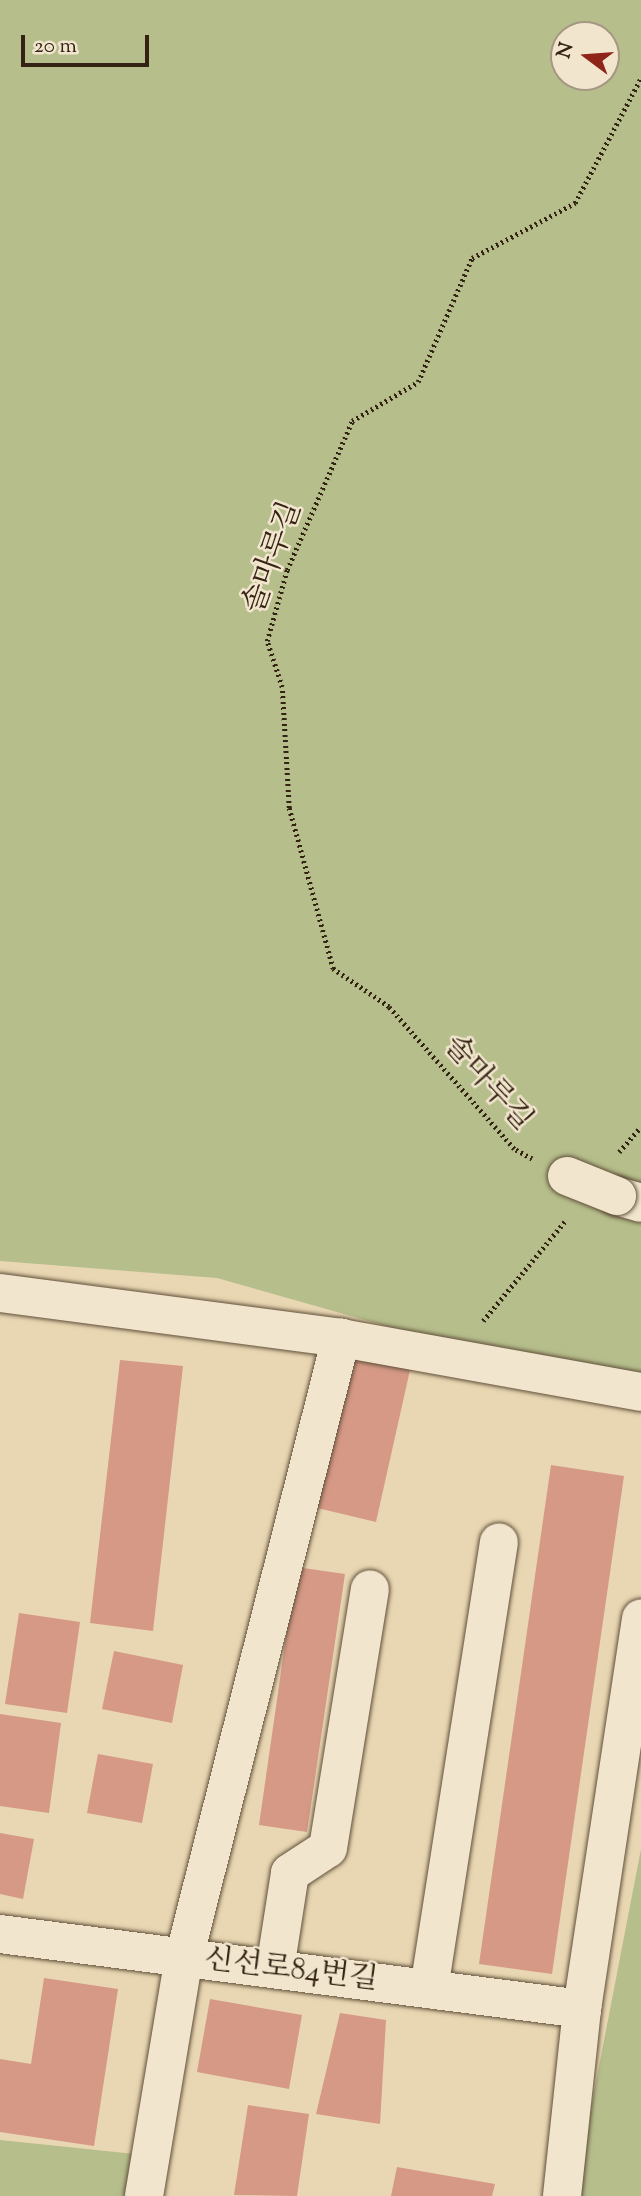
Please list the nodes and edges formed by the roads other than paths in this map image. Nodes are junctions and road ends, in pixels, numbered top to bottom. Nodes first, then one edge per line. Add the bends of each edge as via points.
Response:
1 (556, 1171) road end
2 (629, 1200) edge
3 (0, 1293) edge
4 (341, 1338) junction
5 (641, 1392) edge
6 (499, 1542) dead end
7 (370, 1589) dead end
8 (641, 1618) edge
9 (0, 1934) edge
10 (184, 1958) junction
11 (275, 1969) junction
12 (429, 1989) junction
13 (582, 2009) junction
14 (144, 2196) edge
15 (562, 2196) edge

1 - 2 street, bridge
3 - 4 street
4 - 5 street
4 - 10 street
6 - 12 street
7 - 11 street via 328,1848 290,1873
8 - 13 street
9 - 10 street, 신선로84번길
10 - 11 street, 신선로84번길
10 - 14 street
11 - 12 street, 신선로84번길
12 - 13 street, 신선로84번길
13 - 15 street

